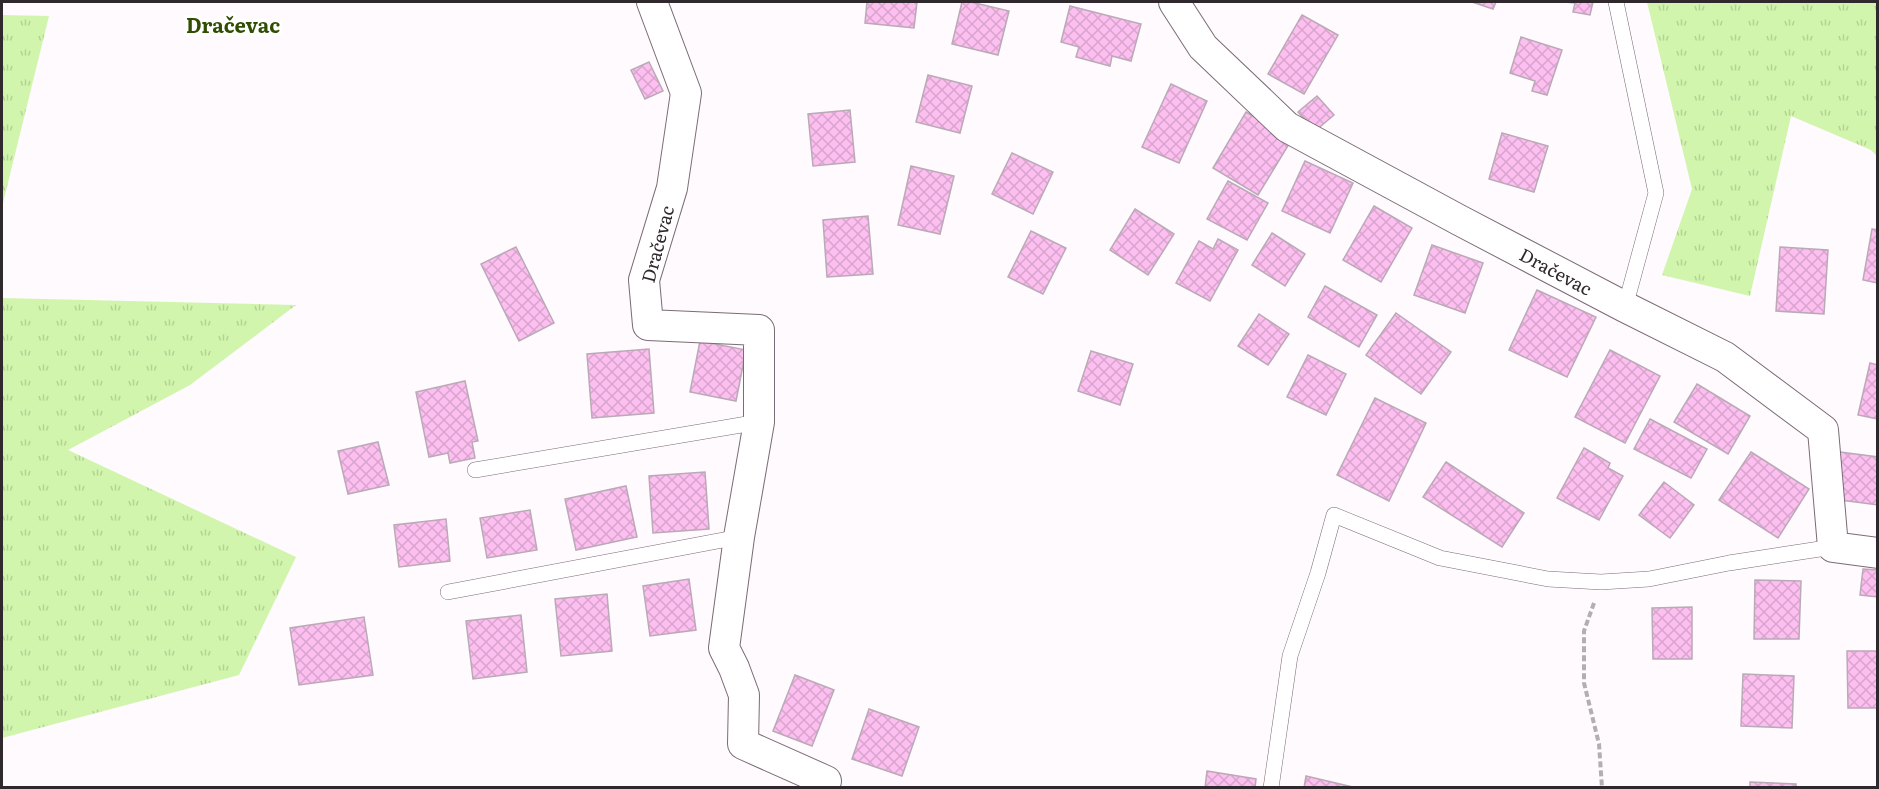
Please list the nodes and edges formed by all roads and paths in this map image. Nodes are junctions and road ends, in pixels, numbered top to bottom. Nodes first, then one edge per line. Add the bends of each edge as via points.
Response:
1 (652, 2) edge
2 (1173, 2) edge
3 (1616, 2) edge
4 (1625, 307) junction
5 (759, 422) junction
6 (475, 470) dead end
7 (739, 537) junction
8 (1833, 547) junction
9 (1878, 552) edge
10 (1600, 582) junction
11 (448, 592) dead end
12 (826, 781) dead end
13 (1271, 788) edge
14 (1602, 788) edge

1 - 5 street, Dračevac via 686,93 672,188 644,280 648,326 759,330
2 - 4 street, Dračevac via 1203,46 1287,127
3 - 4 lane via 1656,193
4 - 8 street, Dračevac via 1725,357 1823,430
5 - 6 lane
5 - 7 street, Dračevac
7 - 11 lane
7 - 12 street, Dračevac via 724,648 744,695 743,744
8 - 9 street
8 - 10 lane via 1649,579
10 - 13 lane via 1548,579 1440,558 1334,515 1290,656
10 - 14 path via 1584,631 1584,683 1599,744

